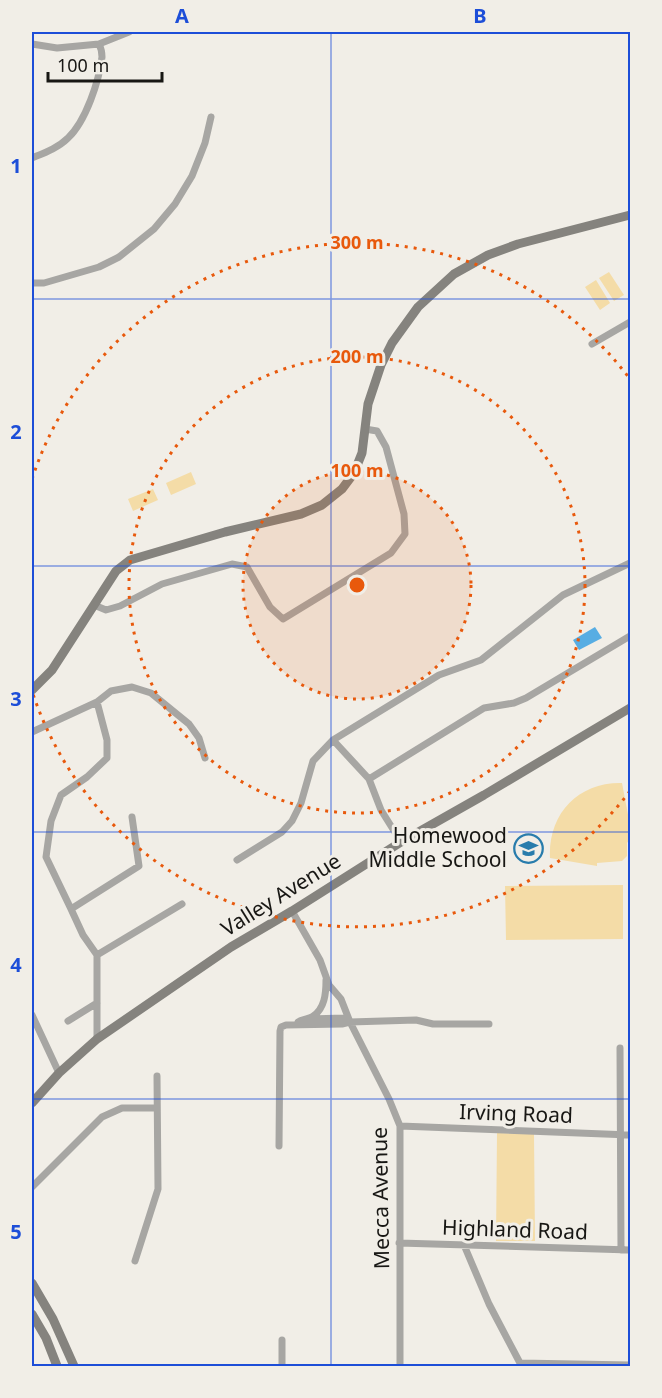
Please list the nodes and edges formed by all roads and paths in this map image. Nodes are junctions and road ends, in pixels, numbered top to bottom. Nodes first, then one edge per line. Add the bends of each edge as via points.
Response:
1 (129, 32) edge
2 (32, 44) edge
3 (99, 44) junction
4 (211, 117) dead end
5 (32, 158) edge
6 (630, 215) edge
7 (44, 283) junction
8 (32, 284) edge
9 (32, 291) edge
10 (630, 322) edge
11 (592, 344) dead end
12 (365, 429) junction
13 (630, 563) edge
14 (94, 605) junction
15 (630, 636) edge
16 (32, 690) edge
17 (97, 702) junction
18 (630, 708) edge
19 (32, 732) edge
20 (333, 740) junction
21 (205, 758) dead end
22 (369, 779) junction
23 (132, 817) dead end
24 (401, 842) junction
25 (237, 860) dead end
26 (182, 904) dead end
27 (71, 909) junction
28 (292, 911) junction
29 (97, 955) junction
30 (326, 977) junction
31 (97, 1003) junction
32 (32, 1015) edge
33 (68, 1021) dead end
34 (299, 1022) junction
35 (350, 1022) junction
36 (489, 1024) dead end
37 (97, 1039) junction
38 (620, 1048) dead end
39 (59, 1073) junction
40 (157, 1076) dead end
41 (32, 1102) edge
42 (157, 1108) junction
43 (400, 1126) junction
44 (621, 1135) junction
45 (630, 1135) edge
46 (279, 1146) dead end
47 (32, 1187) edge
48 (399, 1243) junction
49 (464, 1245) junction
50 (621, 1250) junction
51 (630, 1250) edge
52 (135, 1261) dead end
53 (32, 1283) edge
54 (32, 1314) edge
55 (282, 1340) dead end
56 (520, 1365) edge
57 (630, 1365) edge
58 (57, 1366) edge
59 (74, 1366) edge
60 (282, 1366) edge
61 (400, 1366) edge

1 - 3 street
2 - 3 street via 57,48
3 - 5 street via 102,55 81,121 69,138
4 - 7 street via 192,176 176,204 154,229 99,267
6 - 12 main road via 518,244 454,274 418,307 392,342 368,404
7 - 8 street
7 - 9 street
10 - 11 street
12 - 14 main road via 354,473 322,505 129,560 116,571
12 - 14 street via 377,431 386,447 404,514 405,534 391,553 283,620 270,607 247,567 232,564 162,584 120,606 106,609
13 - 20 street via 563,595 481,660 439,675
14 - 16 main road via 52,670
15 - 22 street via 526,698 484,708
17 - 19 street
17 - 21 street via 111,691 132,687 151,693 189,724 200,738
17 - 27 street via 107,740 107,758 61,795 51,821 46,857
18 - 24 main road, Valley Avenue
20 - 22 street
20 - 25 street via 313,761 292,821 282,832
22 - 24 street via 381,810
23 - 27 street via 139,866
24 - 28 main road, Valley Avenue
26 - 29 street
27 - 29 street
28 - 30 street, Mecca Avenue
28 - 37 main road, Valley Avenue via 231,947
29 - 31 street
30 - 34 street via 321,1008
30 - 35 street, Mecca Avenue
31 - 33 street
31 - 37 street
32 - 39 street
34 - 35 street via 344,1018
34 - 46 street via 285,1025 280,1031
35 - 36 street
35 - 43 street, Mecca Avenue
37 - 39 main road, Valley Avenue
38 - 44 street
39 - 41 main road, Valley Avenue
40 - 42 street
42 - 47 street via 122,1108 102,1117
42 - 52 street via 158,1189
43 - 44 street, Irving Road
43 - 48 street, Mecca Avenue
44 - 45 street, Irving Road
44 - 50 street
48 - 49 street, Highland Road
48 - 61 street, Mecca Avenue
49 - 50 street, Highland Road
49 - 56 street
50 - 51 street, Highland Road
53 - 59 main road
54 - 58 main road
55 - 60 street
56 - 57 street

